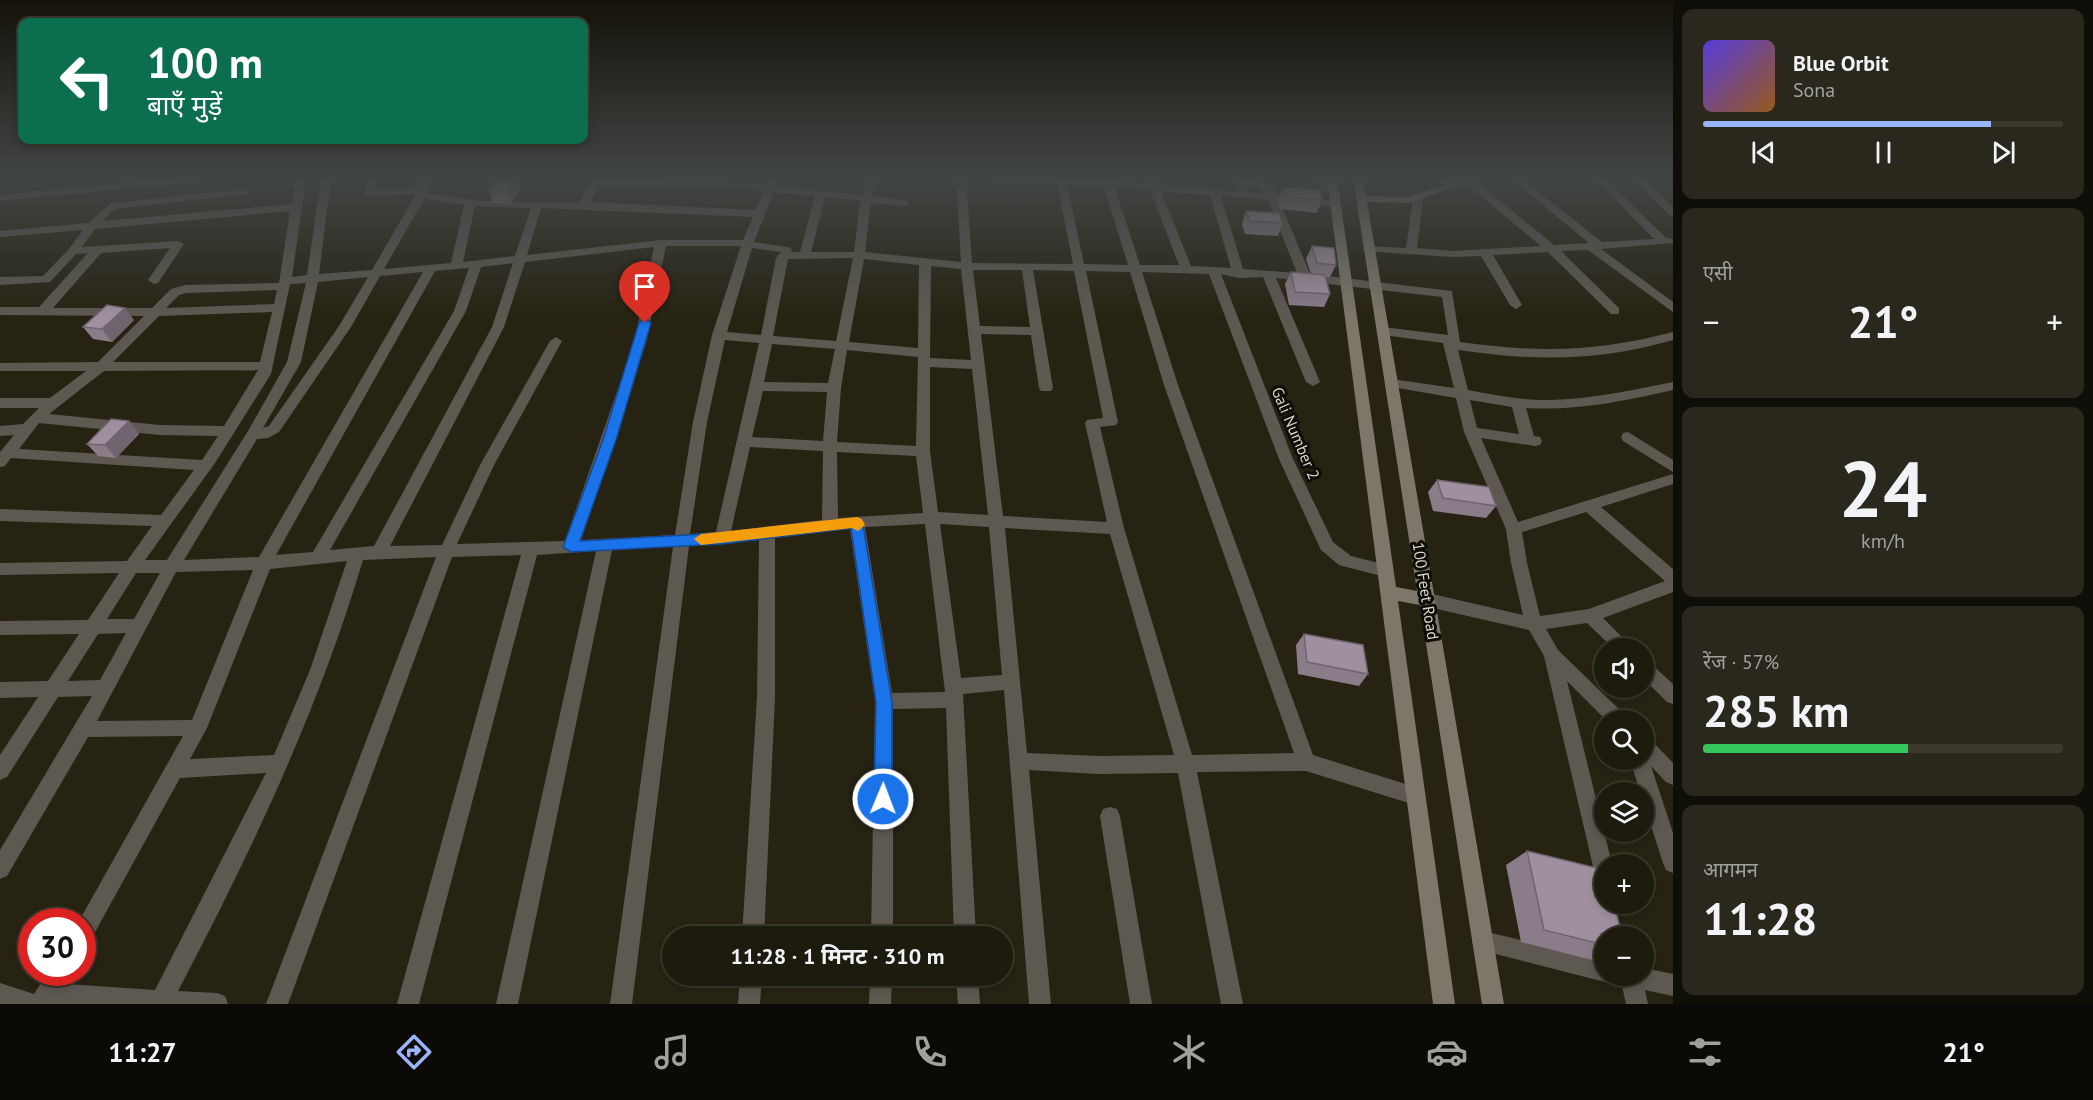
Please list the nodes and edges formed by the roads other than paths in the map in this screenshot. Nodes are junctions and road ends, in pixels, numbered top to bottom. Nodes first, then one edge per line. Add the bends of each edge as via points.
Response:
1 (103, 225) edge
2 (294, 225) edge
3 (320, 225) edge
4 (403, 225) edge
5 (465, 225) edge
6 (530, 225) edge
7 (756, 225) edge
8 (813, 225) edge
9 (863, 225) edge
10 (964, 225) edge
11 (1070, 225) edge
12 (1120, 225) edge
13 (1169, 225) edge
14 (1225, 225) edge
15 (1285, 225) edge
16 (1338, 225) edge
17 (1365, 225) edge
18 (1415, 225) edge
19 (1524, 225) edge
20 (1569, 225) edge
21 (1650, 225) edge
22 (91, 226) junction
23 (0, 234) edge
24 (1668, 241) edge
25 (661, 243) junction
26 (748, 243) junction
27 (1594, 246) junction
28 (1551, 248) junction
29 (98, 249) junction
30 (1369, 249) junction
31 (73, 251) junction
32 (1411, 252) junction
33 (1485, 252) junction
34 (805, 254) junction
35 (786, 255) junction
36 (859, 255) junction
37 (519, 258) junction
38 (925, 263) junction
39 (476, 264) junction
40 (456, 266) junction
41 (967, 266) junction
42 (1027, 267) junction
43 (431, 268) junction
44 (1078, 268) junction
45 (1134, 269) junction
46 (1186, 269) junction
47 (1214, 271) junction
48 (375, 272) junction
49 (1239, 273) junction
50 (1268, 274) junction
51 (1305, 277) junction
52 (313, 278) junction
53 (154, 280) dead end
54 (0, 281) edge
55 (1346, 282) junction
56 (284, 283) junction
57 (1374, 284) junction
58 (1516, 305) dead end
59 (279, 308) junction
60 (1673, 308) edge
61 (0, 311) edge
62 (42, 311) junction
63 (1615, 311) dead end
64 (157, 312) junction
65 (974, 330) junction
66 (1037, 331) junction
67 (1383, 331) junction
68 (718, 335) junction
69 (1673, 336) edge
70 (767, 340) junction
71 (556, 341) dead end
72 (1449, 342) junction
73 (842, 346) junction
74 (923, 358) junction
75 (104, 365) junction
76 (978, 365) junction
77 (267, 366) junction
78 (0, 367) edge
79 (1313, 382) dead end
80 (1392, 383) junction
81 (757, 386) junction
82 (1673, 386) edge
83 (834, 388) junction
84 (1046, 388) dead end
85 (1463, 393) junction
86 (0, 403) edge
87 (52, 403) junction
88 (1518, 403) junction
89 (32, 423) junction
90 (0, 431) edge
91 (227, 432) junction
92 (1471, 432) junction
93 (253, 434) junction
94 (1628, 437) dead end
95 (745, 442) junction
96 (830, 445) junction
97 (924, 451) junction
98 (4, 458) edge
99 (205, 465) junction
100 (1673, 467) edge
101 (1673, 479) edge
102 (1588, 505) junction
103 (0, 515) edge
104 (933, 518) junction
105 (165, 521) junction
106 (857, 522) junction
107 (996, 522) junction
108 (830, 526) junction
109 (1116, 528) junction
110 (1514, 529) junction
111 (767, 533) junction
112 (722, 538) junction
113 (680, 540) junction
114 (605, 545) junction
115 (571, 547) junction
116 (531, 549) junction
117 (379, 552) junction
118 (446, 552) junction
119 (357, 554) junction
120 (318, 558) junction
121 (264, 564) junction
122 (132, 566) junction
123 (171, 567) junction
124 (0, 569) edge
125 (1385, 571) junction
126 (1673, 578) edge
127 (1673, 585) edge
128 (1387, 591) junction
129 (1428, 600) junction
130 (1590, 616) junction
131 (1534, 624) junction
132 (93, 626) junction
133 (140, 626) junction
134 (0, 628) edge
135 (1613, 638) edge
136 (1552, 655) junction
137 (1654, 678) edge
138 (1011, 682) junction
139 (52, 688) junction
140 (104, 688) junction
141 (0, 690) edge
142 (953, 694) junction
143 (1673, 696) edge
144 (884, 702) junction
145 (1608, 710) edge
146 (198, 728) junction
147 (83, 729) junction
148 (1654, 756) edge
149 (1020, 761) junction
150 (1306, 762) junction
151 (279, 763) junction
152 (1186, 765) junction
153 (178, 769) junction
154 (1643, 770) edge
155 (0, 771) edge
156 (1673, 776) edge
157 (1415, 796) junction
158 (1110, 816) dead end
159 (1600, 854) edge
160 (1673, 863) edge
161 (0, 868) edge
162 (96, 912) edge
163 (754, 926) edge
164 (882, 926) edge
165 (965, 926) edge
166 (1483, 942) junction
167 (1594, 968) edge
168 (1654, 981) edge
169 (1673, 985) edge
170 (50, 986) edge
171 (750, 986) edge
172 (881, 986) edge
173 (968, 986) edge
174 (1631, 986) edge
175 (0, 994) edge
176 (40, 1000) edge
177 (161, 1002) junction
178 (211, 1004) edge
179 (217, 1004) edge
180 (277, 1004) edge
181 (408, 1004) edge
182 (507, 1004) edge
183 (621, 1004) edge
184 (749, 1004) edge
185 (880, 1004) edge
186 (969, 1004) edge
187 (1040, 1004) edge
188 (1141, 1004) edge
189 (1232, 1004) edge
190 (1444, 1004) edge
191 (1493, 1004) edge
192 (1637, 1004) edge

1 - 22 street
2 - 56 street
3 - 52 street
4 - 48 street
5 - 40 street
6 - 37 street
7 - 26 street
8 - 34 street
9 - 36 street
10 - 41 street
11 - 44 street
12 - 45 street
13 - 46 street
14 - 49 street
15 - 51 street
16 - 55 main road
17 - 30 main road, 100 Feet Road
18 - 32 street
19 - 28 street
20 - 27 street
21 - 24 street
22 - 23 street
22 - 31 street
24 - 27 street
25 - 26 street
25 - 37 street
25 - 115 street via 640,343
26 - 35 street via 787,250
26 - 68 street
27 - 28 street
27 - 60 street
28 - 33 street
28 - 63 street
29 - 31 street
29 - 53 street via 178,244
29 - 62 street
30 - 32 street
30 - 57 main road, 100 Feet Road
31 - 54 street via 46,279
32 - 33 street
33 - 58 street
34 - 35 street
34 - 36 street
35 - 70 street via 782,258
36 - 38 street
36 - 73 street
37 - 39 street
37 - 117 street via 498,327
38 - 41 street
38 - 74 street
39 - 40 street
39 - 120 street via 460,311
40 - 43 street
41 - 42 street
41 - 65 street
42 - 44 street
42 - 66 street
43 - 48 street
43 - 121 street
44 - 45 street
44 - 109 street via 1111,422 1092,423
45 - 46 street
45 - 150 street via 1206,485
46 - 47 street
47 - 49 street
47 - 125 street, Gali Number 2 via 1286,459 1327,546 1341,560
48 - 52 street
48 - 93 street via 345,327 288,411 271,431
49 - 50 street
50 - 51 street
50 - 79 street
51 - 55 street
52 - 56 street
52 - 93 street via 294,362
55 - 57 street
55 - 125 main road
56 - 59 street
56 - 64 street via 180,290
57 - 67 main road, 100 Feet Road
57 - 72 street via 1448,294 1455,340
59 - 64 street
59 - 77 street
61 - 62 street
62 - 64 street
64 - 75 street
65 - 66 street
65 - 76 street
66 - 84 street
67 - 72 street
67 - 80 main road, 100 Feet Road
68 - 70 street
68 - 113 street
69 - 72 street via 1586,356 1509,352
70 - 73 street
70 - 81 street
71 - 118 street via 487,465
72 - 85 street
73 - 74 street
73 - 83 street
74 - 76 street
74 - 97 street
75 - 77 street
75 - 78 street
75 - 87 street
76 - 107 street
77 - 91 street
80 - 85 street
80 - 129 main road, 100 Feet Road
81 - 83 street
81 - 95 street
82 - 88 street via 1579,403
83 - 96 street
85 - 88 street
85 - 92 street
86 - 87 street
87 - 89 street
88 - 92 street via 1532,440
89 - 90 street
89 - 91 street
89 - 98 street
91 - 99 street
92 - 110 street
93 - 123 street
94 - 100 street
95 - 96 street
95 - 112 street
96 - 97 street
96 - 108 street
97 - 104 street
98 - 99 street
99 - 105 street
101 - 102 street
102 - 110 street
102 - 126 street
103 - 105 street
104 - 106 street
104 - 107 street
104 - 142 street
105 - 122 street
106 - 108 street
106 - 144 street
107 - 109 street
107 - 138 street
108 - 111 street
109 - 152 street
110 - 131 street
111 - 112 street
111 - 163 street via 766,697
112 - 113 street
113 - 114 street
113 - 183 street
114 - 115 street
114 - 182 street
115 - 116 street
116 - 118 street
116 - 181 street
117 - 118 street
117 - 119 street
118 - 180 street
119 - 120 street
119 - 151 street via 329,642
120 - 121 street
121 - 123 street
121 - 146 street
122 - 123 street
122 - 124 street
122 - 132 street
123 - 133 street
125 - 128 main road
127 - 130 street
128 - 129 main road
128 - 157 main road
129 - 131 street
129 - 166 main road, 100 Feet Road
130 - 131 street
130 - 135 street
131 - 136 street
132 - 133 street
132 - 134 street
132 - 139 street
133 - 140 street
136 - 145 street
136 - 159 street
137 - 143 street
138 - 142 street
138 - 149 street
139 - 140 street
139 - 141 street
139 - 155 street
140 - 147 street
142 - 144 street
142 - 165 street
144 - 164 street
146 - 147 street
146 - 153 street
147 - 161 street
148 - 156 street
149 - 152 street
149 - 187 street
150 - 152 street
150 - 157 street
151 - 153 street
151 - 177 street
152 - 189 street
153 - 162 street
154 - 160 street
157 - 190 main road
158 - 188 street
166 - 167 street
166 - 191 main road, 100 Feet Road
168 - 169 street
170 - 176 street
171 - 184 street
172 - 185 street
173 - 186 street
174 - 192 street
175 - 176 street
176 - 177 street
177 - 178 street
178 - 179 street

